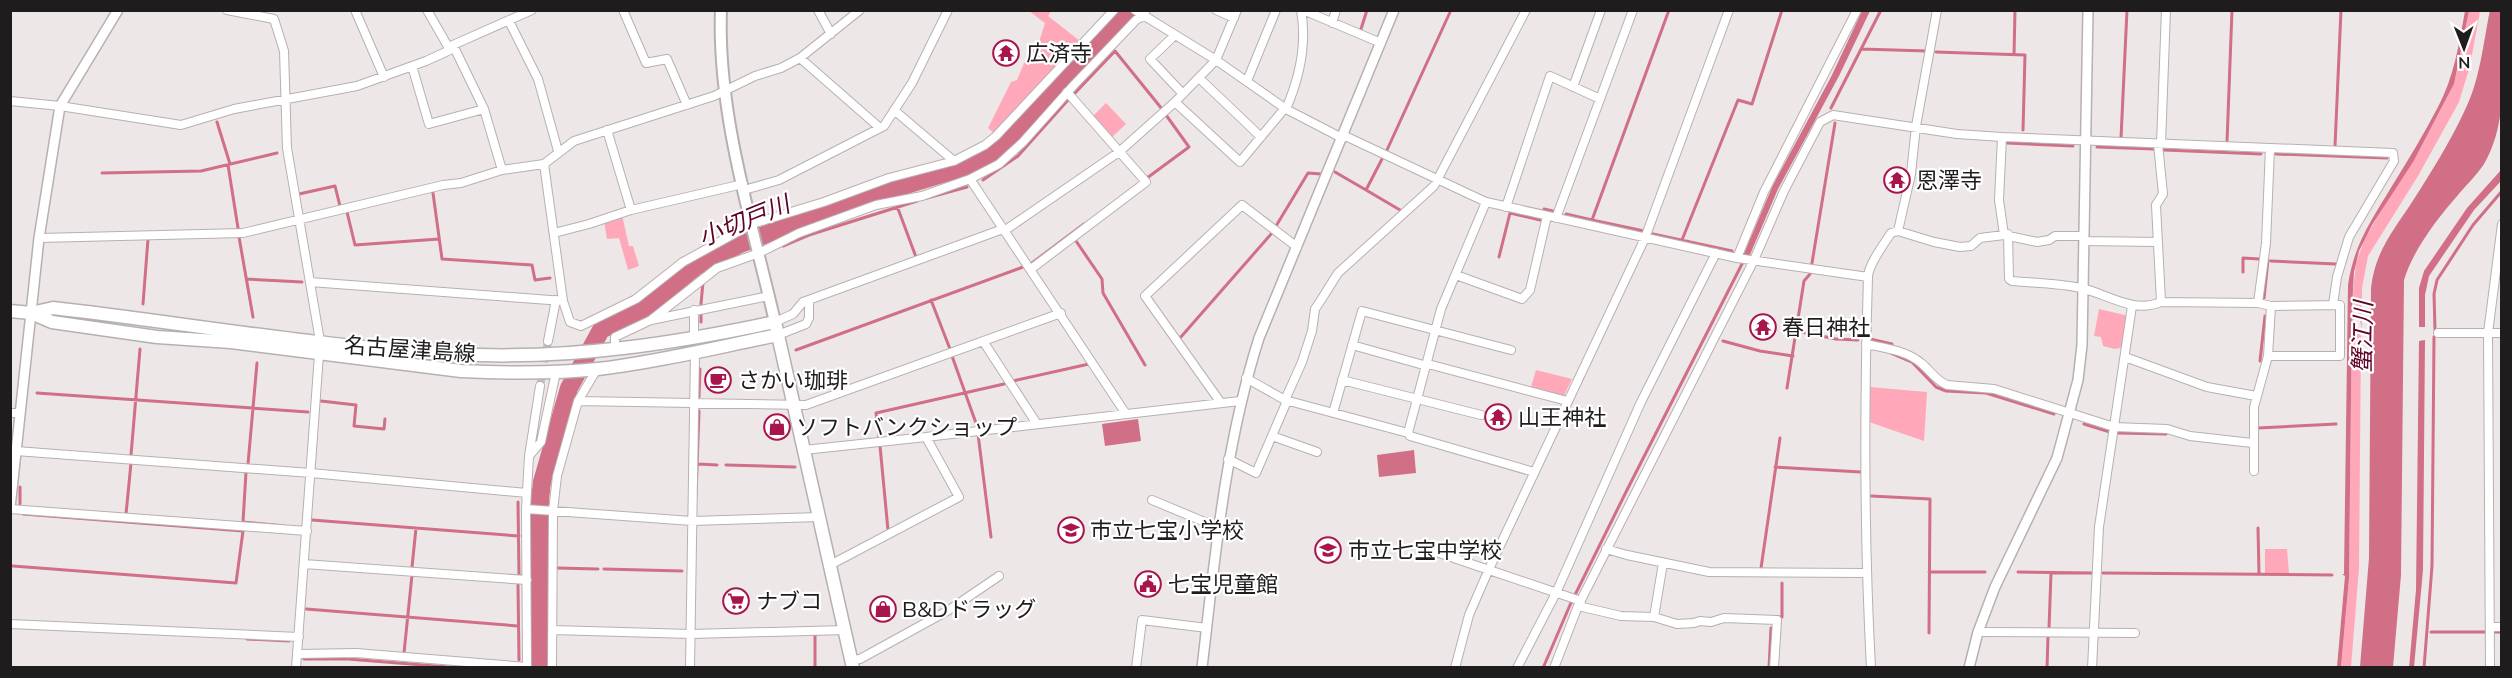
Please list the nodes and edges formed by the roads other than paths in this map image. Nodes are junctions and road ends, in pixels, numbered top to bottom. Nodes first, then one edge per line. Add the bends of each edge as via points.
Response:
1 (118, 10) edge
2 (227, 10) edge
3 (355, 10) edge
4 (427, 10) edge
5 (532, 10) edge
6 (623, 10) edge
7 (721, 10) edge
8 (818, 10) edge
9 (860, 10) edge
10 (948, 10) edge
11 (1114, 10) edge
12 (1216, 10) edge
13 (1276, 10) edge
14 (1302, 10) edge
15 (1336, 10) edge
16 (1394, 10) edge
17 (1526, 10) edge
18 (1601, 10) edge
19 (1633, 10) edge
20 (1729, 10) edge
21 (1857, 10) edge
22 (1937, 10) edge
23 (2088, 10) edge
24 (2166, 10) edge
25 (1141, 13) edge
26 (1235, 14) edge
27 (509, 21) junction
28 (1332, 23) junction
29 (831, 34) junction
30 (1175, 35) junction
31 (1381, 43) junction
32 (452, 48) junction
33 (800, 58) junction
34 (1216, 60) junction
35 (412, 66) junction
36 (384, 76) junction
37 (1199, 78) junction
38 (1247, 81) junction
39 (1573, 87) junction
40 (723, 91) junction
41 (1067, 92) junction
42 (1183, 94) junction
43 (287, 99) junction
44 (1600, 99) junction
45 (10, 101) edge
46 (1175, 102) junction
47 (687, 105) junction
48 (60, 106) junction
49 (1286, 108) junction
50 (484, 109) junction
51 (894, 110) junction
52 (1916, 126) junction
53 (880, 128) junction
54 (607, 130) junction
55 (1343, 136) junction
56 (1262, 137) junction
57 (2002, 137) junction
58 (2086, 141) junction
59 (2159, 144) junction
60 (2270, 148) junction
61 (558, 151) junction
62 (1119, 152) junction
63 (954, 161) junction
64 (544, 164) junction
65 (502, 171) junction
66 (970, 179) junction
67 (1437, 179) junction
68 (744, 187) junction
69 (1486, 202) junction
70 (1506, 207) junction
71 (631, 210) junction
72 (1547, 216) junction
73 (1556, 218) junction
74 (300, 219) junction
75 (2502, 224) edge
76 (752, 225) junction
77 (1003, 230) junction
78 (1898, 231) junction
79 (554, 233) junction
80 (2006, 234) junction
81 (39, 238) junction
82 (1645, 238) junction
83 (2084, 238) junction
84 (2158, 242) junction
85 (1297, 247) junction
86 (759, 252) junction
87 (1716, 254) junction
88 (1739, 258) junction
89 (1752, 260) junction
90 (1031, 269) junction
91 (1456, 275) junction
92 (1868, 277) junction
93 (310, 282) junction
94 (2084, 289) junction
95 (769, 296) junction
96 (559, 300) junction
97 (809, 300) junction
98 (2161, 302) junction
99 (2258, 303) junction
100 (2332, 305) junction
101 (2132, 306) junction
102 (2271, 306) junction
103 (694, 310) junction
104 (10, 311) edge
105 (31, 313) junction
106 (1060, 313) junction
107 (651, 320) junction
108 (776, 328) junction
109 (1437, 331) junction
110 (2438, 333) dead end
111 (2488, 333) junction
112 (2502, 333) edge
113 (694, 339) junction
114 (983, 340) junction
115 (548, 341) tunnel mouth
116 (1866, 344) junction
117 (1352, 345) junction
118 (320, 348) junction
119 (615, 350) junction
120 (1511, 350) dead end
121 (695, 352) junction
122 (2268, 356) junction
123 (2125, 357) junction
124 (1428, 365) junction
125 (595, 369) junction
126 (560, 372) junction
127 (1246, 378) junction
128 (1342, 380) junction
129 (540, 386) tunnel mouth
130 (2256, 396) junction
131 (1418, 399) junction
132 (1286, 400) junction
133 (1240, 401) junction
134 (1567, 401) junction
135 (578, 402) junction
136 (1221, 403) junction
137 (695, 404) junction
138 (794, 405) junction
139 (15, 413) edge
140 (1333, 413) junction
141 (2071, 413) junction
142 (1126, 414) junction
143 (1480, 416) dead end
144 (1037, 424) junction
145 (2114, 427) junction
146 (1408, 433) junction
147 (1272, 436) junction
148 (926, 437) junction
149 (2252, 443) junction
150 (804, 450) junction
151 (16, 451) junction
152 (1317, 452) dead end
153 (529, 456) junction
154 (1228, 459) junction
155 (2254, 471) dead end
156 (1534, 472) junction
157 (310, 473) junction
158 (527, 494) junction
159 (1152, 500) dead end
160 (10, 508) edge
161 (528, 509) junction
162 (551, 511) junction
163 (820, 517) junction
164 (692, 521) junction
165 (1219, 528) junction
166 (307, 531) junction
167 (1606, 549) junction
168 (1436, 552) dead end
169 (1663, 563) junction
170 (304, 564) junction
171 (830, 565) junction
172 (1489, 569) junction
173 (1866, 573) junction
174 (999, 576) dead end
175 (527, 580) junction
176 (1556, 593) junction
177 (1577, 601) junction
178 (1654, 617) junction
179 (10, 624) edge
180 (2490, 627) junction
181 (2502, 627) edge
182 (1207, 628) junction
183 (553, 630) junction
184 (846, 630) junction
185 (1978, 632) junction
186 (2094, 633) junction
187 (2135, 633) dead end
188 (691, 634) junction
189 (299, 637) junction
190 (298, 654) junction
191 (853, 664) edge
192 (527, 667) edge
193 (296, 668) edge
194 (552, 668) edge
195 (690, 668) edge
196 (1136, 668) edge
197 (1202, 668) edge
198 (1455, 668) edge
199 (1517, 668) edge
200 (1554, 668) edge
201 (1774, 668) edge
202 (1871, 668) edge
203 (1969, 668) edge
204 (2092, 668) edge
205 (2490, 668) edge

1 - 48 street
2 - 43 street via 274,19 284,51
3 - 36 street
4 - 32 street
5 - 27 street
6 - 47 street via 646,63 667,59
7 - 40 main road
8 - 29 street
9 - 29 street
10 - 51 street via 912,83
11 - 63 street via 996,136
12 - 26 street
13 - 38 street
14 - 28 street
14 - 49 street via 1301,58
15 - 28 street
16 - 31 street
17 - 67 street
18 - 39 street
19 - 44 street
20 - 82 street
21 - 88 street via 1764,192
22 - 52 street
23 - 58 street
24 - 59 street
25 - 30 street
25 - 41 street
26 - 34 street
27 - 32 street
27 - 61 street via 538,79
28 - 31 street
29 - 33 street
30 - 34 street
30 - 42 street via 1150,58
31 - 55 street
32 - 35 street
32 - 50 street
33 - 40 street
33 - 53 street
34 - 37 street
34 - 38 street
35 - 36 street
35 - 50 street via 429,123
36 - 43 street via 357,86
37 - 42 street
37 - 56 street
38 - 49 street
39 - 44 street
39 - 70 street via 1550,76
40 - 47 street
40 - 68 main road
41 - 62 street
41 - 66 street via 1012,153
42 - 46 street
43 - 48 street via 181,125
43 - 74 street via 287,148
44 - 73 street
45 - 48 street
46 - 56 street via 1240,162
46 - 62 street
47 - 54 street
48 - 81 street
49 - 55 street
49 - 56 street
50 - 65 street
51 - 53 street
51 - 63 street
52 - 57 street
52 - 78 street via 1911,174
52 - 89 street via 1833,115 1820,122
53 - 68 street via 779,180
54 - 61 street
54 - 71 street
55 - 67 street
55 - 85 street
57 - 58 street
57 - 80 street via 1999,200
58 - 59 street
58 - 83 street
59 - 60 street
59 - 84 street via 2163,194 2156,205
60 - 99 street via 2266,243
60 - 100 street via 2393,153 2394,161 2346,243
61 - 64 street
62 - 77 street
62 - 90 street via 1146,182
63 - 76 street via 889,178
64 - 65 street
64 - 79 street
65 - 74 street
66 - 77 street
66 - 86 street via 922,196 876,205
67 - 69 street
67 - 132 street via 1434,186 1338,273 1315,309 1312,331
68 - 71 street
68 - 76 main road
69 - 70 street
69 - 91 street
70 - 72 street
71 - 79 street
72 - 73 street
72 - 91 street via 1530,290 1522,299
73 - 82 street
74 - 81 street via 243,233
74 - 93 street
75 - 111 street
76 - 86 main road
76 - 96 street via 683,262 636,299 582,326 570,322
77 - 90 street
77 - 97 street
78 - 80 street via 1960,247 1968,247 1980,238
78 - 92 street via 1891,233
79 - 96 street
80 - 83 street via 2037,242 2055,236
80 - 94 street via 2009,279
81 - 105 street
82 - 87 street
82 - 134 street
83 - 84 street
83 - 94 street
84 - 98 street
85 - 127 street
85 - 136 street via 1242,205 1145,296
86 - 95 main road
86 - 107 street via 717,268
87 - 88 street
87 - 176 street via 1641,402
88 - 89 street
89 - 92 street
89 - 167 street
90 - 106 street
91 - 109 street
92 - 116 street
93 - 96 street
93 - 118 street
94 - 101 street
94 - 141 street via 2082,345
95 - 103 street
95 - 108 main road
96 - 115 street
97 - 108 street
97 - 108 street via 806,324
98 - 99 street
98 - 101 street
99 - 102 street
100 - 102 street
100 - 122 street via 2340,305 2340,356
101 - 123 street
102 - 122 street
103 - 107 street
103 - 113 street
104 - 105 main road, 名古屋津島線
105 - 118 main road, 名古屋津島線 via 53,308
105 - 139 street
106 - 114 street
106 - 142 street
107 - 119 street via 615,337
108 - 113 main road, 名古屋津島線
108 - 121 main road, 名古屋津島線
108 - 138 main road
109 - 117 street via 1362,311
109 - 120 street
109 - 124 street
110 - 111 street
111 - 112 street
111 - 180 street
113 - 119 main road, 名古屋津島線
114 - 138 street via 806,405
114 - 144 street
116 - 141 street via 1908,355 1947,385 1994,389
116 - 173 street
117 - 124 street
117 - 128 street
118 - 119 main road, 名古屋津島線 via 479,355
118 - 126 main road, 名古屋津島線 via 460,371
118 - 157 street
121 - 125 main road, 名古屋津島線
121 - 137 street
122 - 130 street
123 - 130 street via 2207,387
123 - 145 street
124 - 131 street
124 - 134 street
125 - 126 main road, 名古屋津島線
125 - 135 street
126 - 153 street via 541,442
127 - 132 street
127 - 133 street
128 - 131 street
128 - 140 street
129 - 153 street
130 - 149 street
131 - 143 street
131 - 146 street
132 - 140 street
132 - 147 street
133 - 136 street
133 - 154 street
134 - 156 street
135 - 137 street
135 - 162 street
136 - 142 street
137 - 138 street
137 - 164 street
138 - 150 main road
139 - 151 street
140 - 146 street
141 - 145 street
141 - 185 street via 2057,458 1995,586
142 - 144 street
144 - 148 street
145 - 149 street via 2167,429 2190,436
145 - 186 street via 2099,527
146 - 156 street
147 - 152 street
147 - 154 street via 1256,472
148 - 150 street
148 - 171 street via 959,497
149 - 155 street
150 - 163 main road
151 - 157 street
151 - 160 street
153 - 158 street
154 - 165 street
156 - 172 street
157 - 158 street
157 - 166 street
158 - 161 street
159 - 165 street
160 - 166 street
161 - 162 street
161 - 175 street
162 - 164 street
162 - 183 street
163 - 164 street
163 - 171 main road
164 - 188 street
165 - 182 street
166 - 170 street
167 - 169 street
167 - 177 street
168 - 172 street
169 - 173 street via 1709,572
169 - 178 street
170 - 175 street
170 - 189 street
171 - 184 main road
172 - 176 street
172 - 198 street via 1469,615
173 - 202 street
174 - 191 street via 950,610
175 - 192 street
176 - 177 street
176 - 199 street
177 - 178 street via 1621,616
177 - 200 street
178 - 201 street via 1677,624 1724,618 1777,620
179 - 189 street
180 - 181 street
180 - 205 street
182 - 196 street via 1142,620
182 - 197 street
183 - 188 street
183 - 194 street
184 - 188 street
184 - 191 main road
185 - 186 street
185 - 203 street
186 - 187 street
186 - 204 street
188 - 195 street
189 - 190 street
190 - 192 street via 356,654
190 - 193 street

